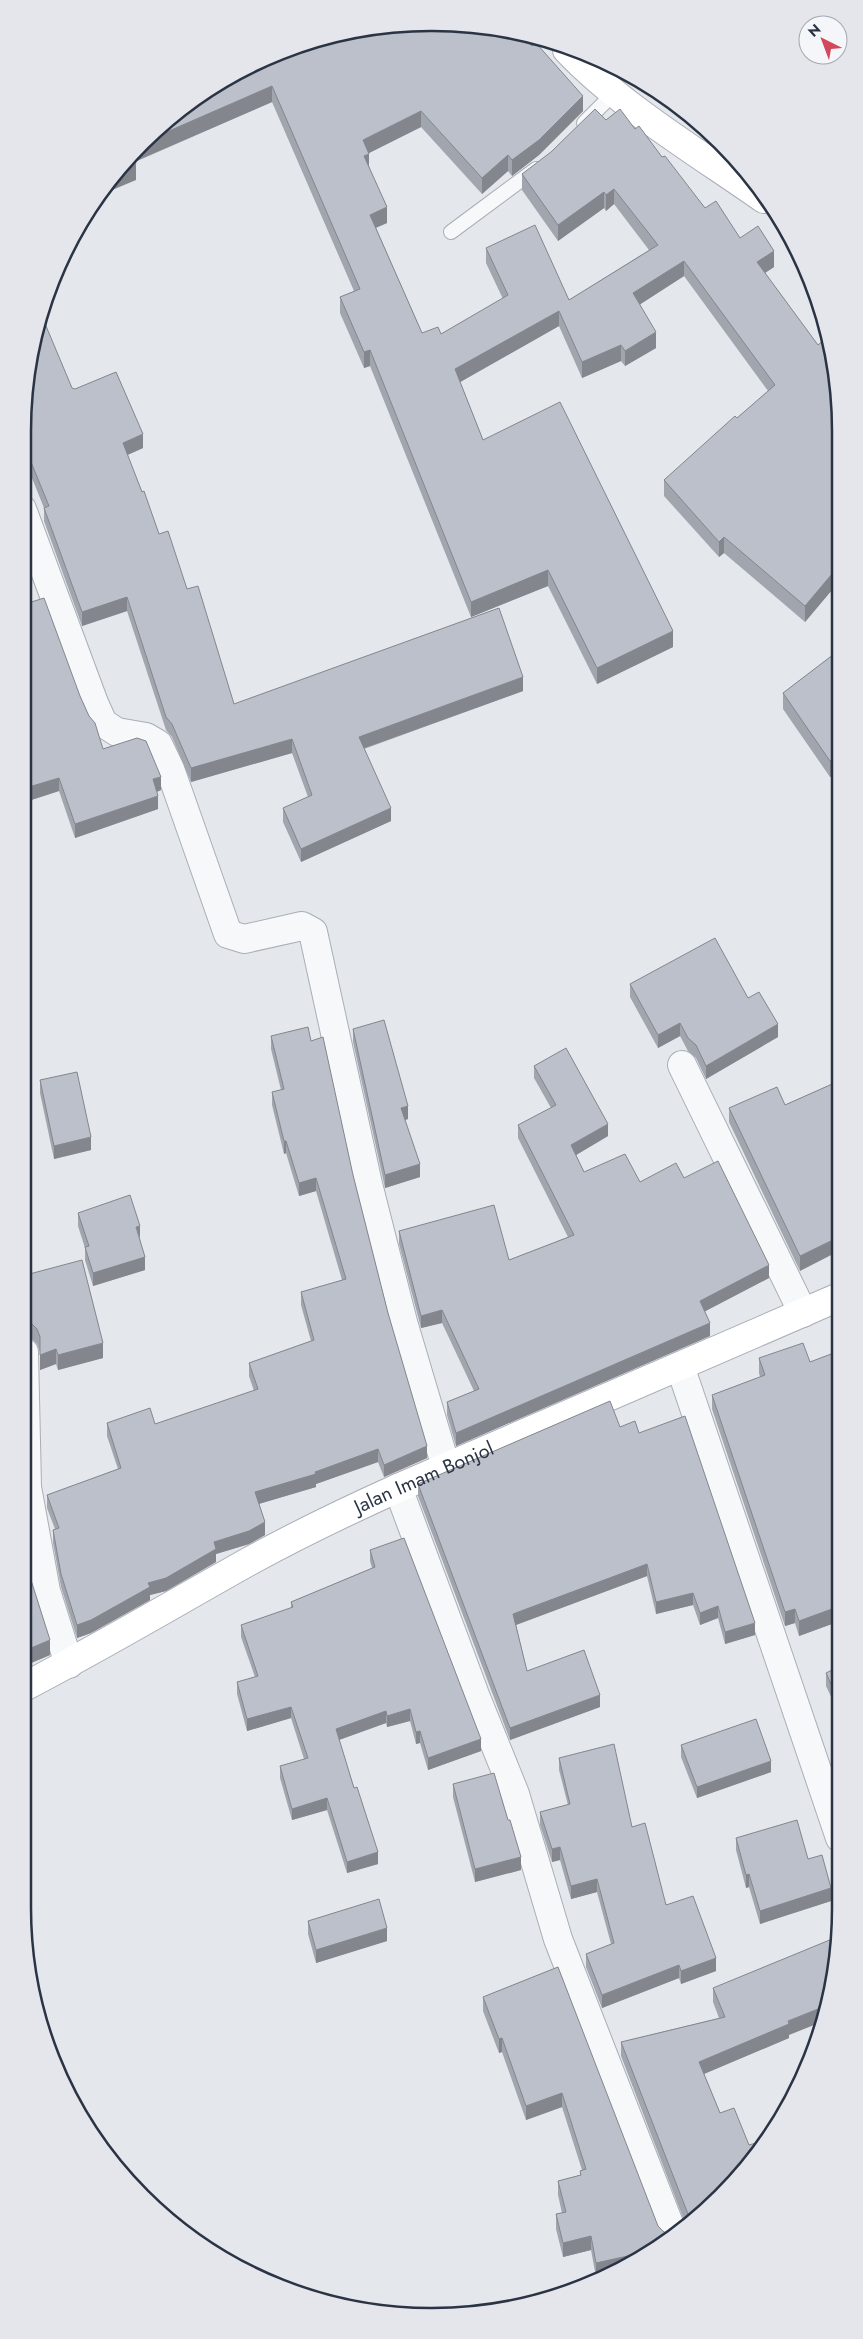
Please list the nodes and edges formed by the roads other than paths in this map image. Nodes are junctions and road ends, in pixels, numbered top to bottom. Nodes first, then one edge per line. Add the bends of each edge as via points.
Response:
1 (575, 58) edge
2 (615, 92) junction
3 (573, 134) edge
4 (545, 162) edge
5 (749, 188) edge
6 (451, 232) dead end
7 (31, 533) edge
8 (682, 1065) dead end
9 (832, 1300) edge
10 (803, 1313) junction
11 (680, 1366) junction
12 (446, 1467) junction
13 (398, 1488) junction
14 (31, 1513) edge
15 (69, 1664) junction
16 (31, 1683) edge
17 (832, 1814) edge
18 (671, 2228) edge

1 - 2 main road
2 - 3 lane
2 - 5 main road
4 - 6 lane
7 - 12 street via 103,723 117,732 146,736 158,744 228,934 244,939 302,926 313,932 373,1203 403,1322
8 - 10 street
9 - 10 main road, Jalan Imam Bonjol
10 - 11 main road, Jalan Imam Bonjol
11 - 12 main road, Jalan Imam Bonjol
11 - 17 street
12 - 13 main road, Jalan Imam Bonjol
13 - 15 main road, Jalan Imam Bonjol via 250,1561
13 - 18 street via 515,1794 558,1939
14 - 15 street via 46,1591
15 - 16 main road, Jalan Imam Bonjol

